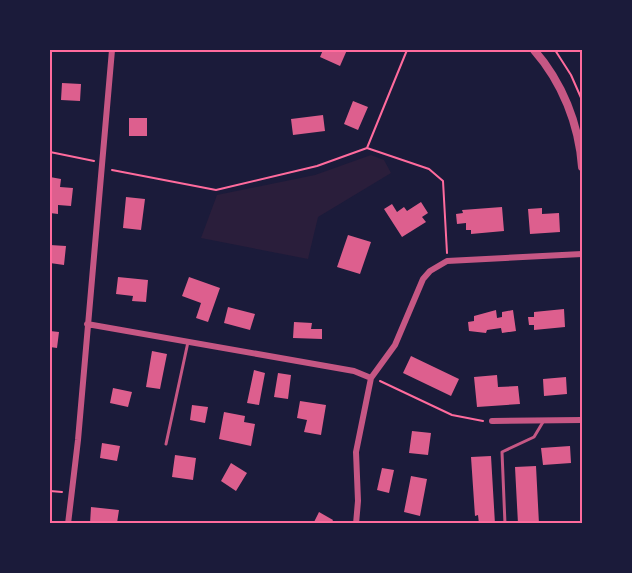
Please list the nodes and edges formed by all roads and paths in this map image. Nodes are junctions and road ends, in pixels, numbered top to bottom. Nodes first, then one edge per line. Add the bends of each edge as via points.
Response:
1 (112, 50) edge
2 (407, 50) edge
3 (534, 50) edge
4 (555, 50) edge
5 (582, 100) edge
6 (367, 148) junction
7 (50, 152) edge
8 (102, 166) junction
9 (582, 167) edge
10 (582, 254) edge
11 (447, 261) junction
12 (87, 324) junction
13 (188, 342) junction
14 (371, 378) junction
15 (582, 420) edge
16 (492, 421) joint
17 (544, 421) junction
18 (166, 444) dead end
19 (50, 491) edge
20 (71, 493) junction
21 (68, 524) edge
22 (356, 524) edge
23 (506, 524) edge

1 - 8 street
2 - 6 path
3 - 9 street via 568,104
4 - 5 path
6 - 8 path via 317,166 216,190
6 - 11 path via 429,169 443,181
7 - 8 path
8 - 12 street
10 - 11 street
11 - 14 street via 423,279 395,345
12 - 13 street
12 - 20 street
13 - 14 street via 354,371
13 - 18 lane
14 - 16 path via 452,416
14 - 22 street via 356,452
15 - 17 street
16 - 17 street
17 - 23 lane via 534,438 502,452
19 - 20 path
20 - 21 street

